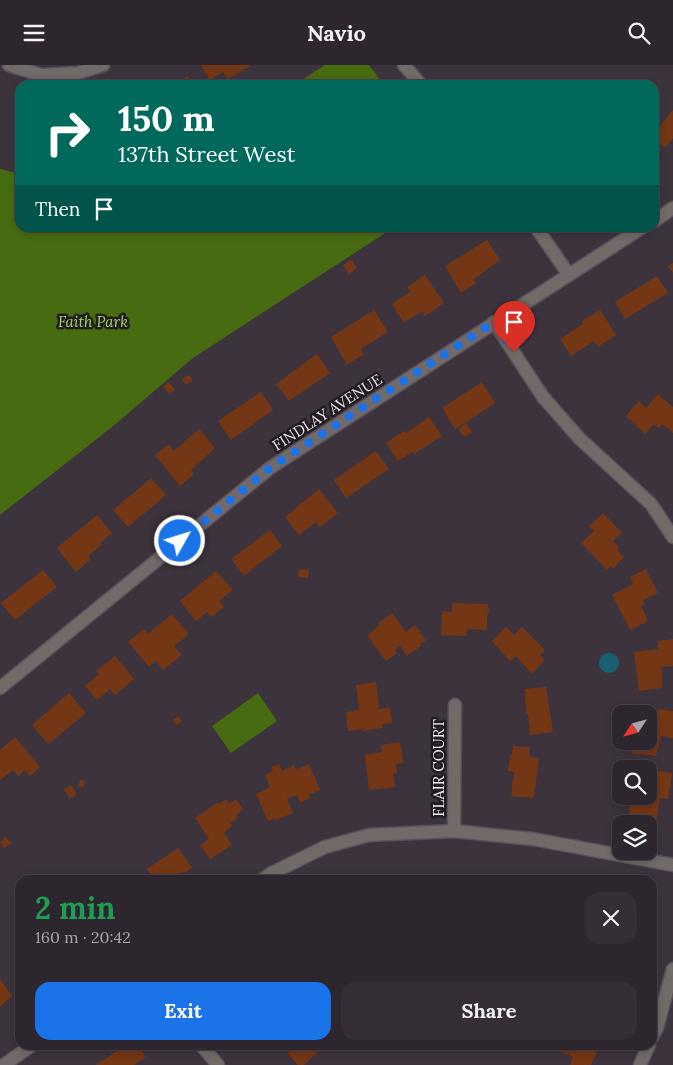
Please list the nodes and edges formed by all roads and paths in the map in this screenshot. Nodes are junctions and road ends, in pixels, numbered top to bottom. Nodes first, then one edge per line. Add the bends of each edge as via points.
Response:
1 (9, 65) edge
2 (103, 65) edge
3 (404, 65) edge
4 (416, 80) edge
5 (673, 209) edge
6 (659, 218) edge
7 (539, 232) edge
8 (635, 232) edge
9 (569, 275) junction
10 (494, 322) junction
11 (673, 537) edge
12 (0, 687) edge
13 (455, 705) dead end
14 (454, 831) junction
15 (673, 865) edge
16 (269, 875) edge
17 (673, 969) edge
18 (657, 1028) edge
19 (25, 1050) edge
20 (205, 1050) edge
21 (647, 1050) edge
22 (4, 1065) edge
23 (218, 1065) edge
24 (640, 1065) edge

1 - 2 street via 41,75 78,73
3 - 4 street
5 - 6 street
7 - 9 street
8 - 9 street, FINDLAY AVENUE
9 - 10 street, FINDLAY AVENUE
10 - 11 street via 543,397 579,438 650,504
10 - 12 street, FINDLAY AVENUE via 270,468
13 - 14 street, FLAIR COURT
14 - 15 street via 533,839
14 - 16 street via 369,835 325,847
17 - 18 street
19 - 22 street
20 - 23 street
21 - 24 street

